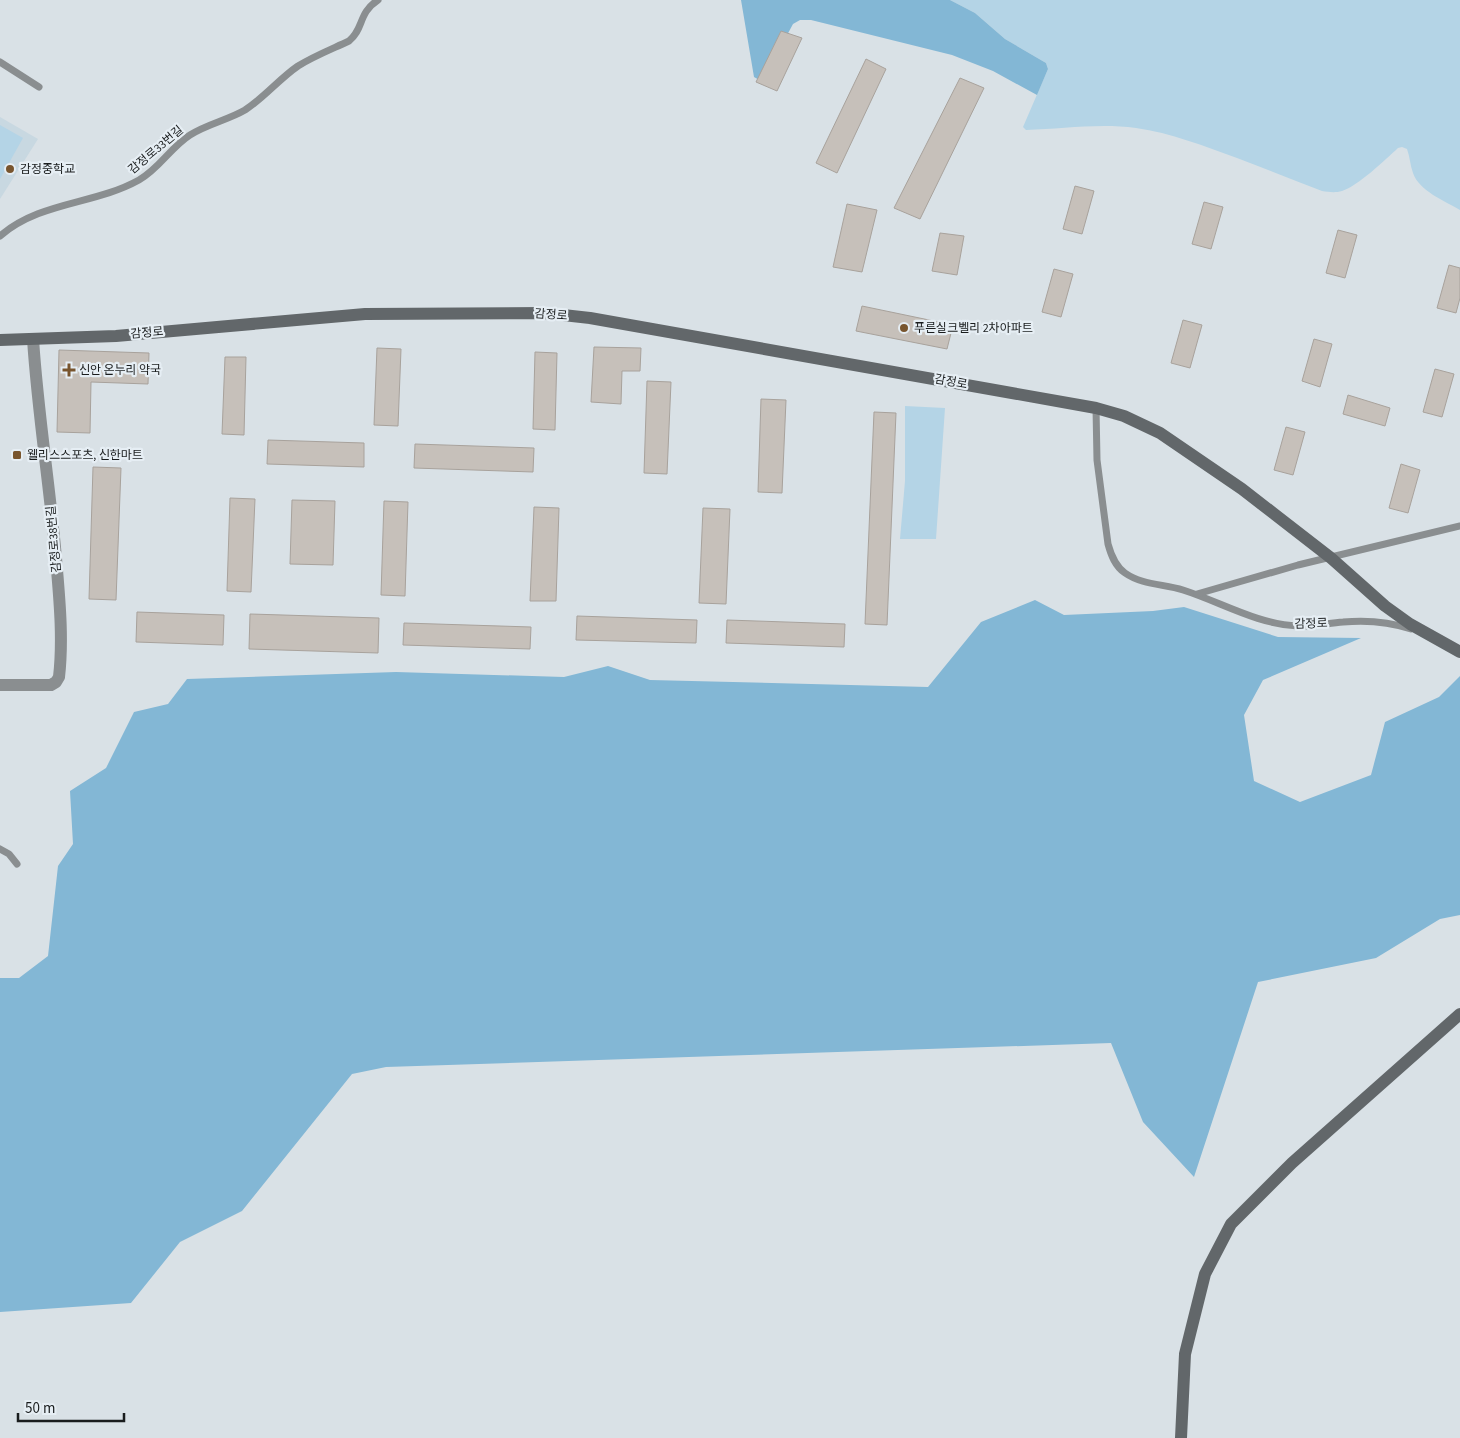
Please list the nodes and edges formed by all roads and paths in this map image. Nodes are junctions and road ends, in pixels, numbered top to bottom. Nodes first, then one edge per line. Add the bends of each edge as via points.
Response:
1 (378, 0) edge
2 (0, 62) edge
3 (39, 87) dead end
4 (0, 236) edge
5 (33, 339) junction
6 (0, 340) edge
7 (1096, 408) junction
8 (1460, 526) edge
9 (1331, 558) junction
10 (1197, 594) junction
11 (1428, 635) junction
12 (1460, 652) edge
13 (0, 685) edge
14 (0, 849) edge
15 (17, 864) dead end
16 (1460, 1014) edge
17 (1181, 1438) edge

1 - 4 lane, 감정로33번길 via 365,11 354,37 349,41 299,66 244,110 189,135 142,178 112,192 38,213
2 - 3 lane
5 - 6 street, 감정로
5 - 7 street, 감정로 via 116,336 365,314 545,313 590,318
5 - 13 street, 감정로38번길 via 58,587 59,677 51,685
7 - 9 street, 감정로 via 1124,416 1160,433 1242,489
7 - 10 lane, 감정로 via 1097,460 1112,556 1124,572 1135,579
8 - 9 lane, 감정로
9 - 10 lane, 감정로
9 - 11 street, 감정로 via 1386,606
10 - 11 lane, 감정로 via 1266,621 1296,626 1380,623 1404,626
11 - 12 street, 감정로
14 - 15 lane
16 - 17 street via 1292,1162 1231,1224 1205,1274 1185,1354

